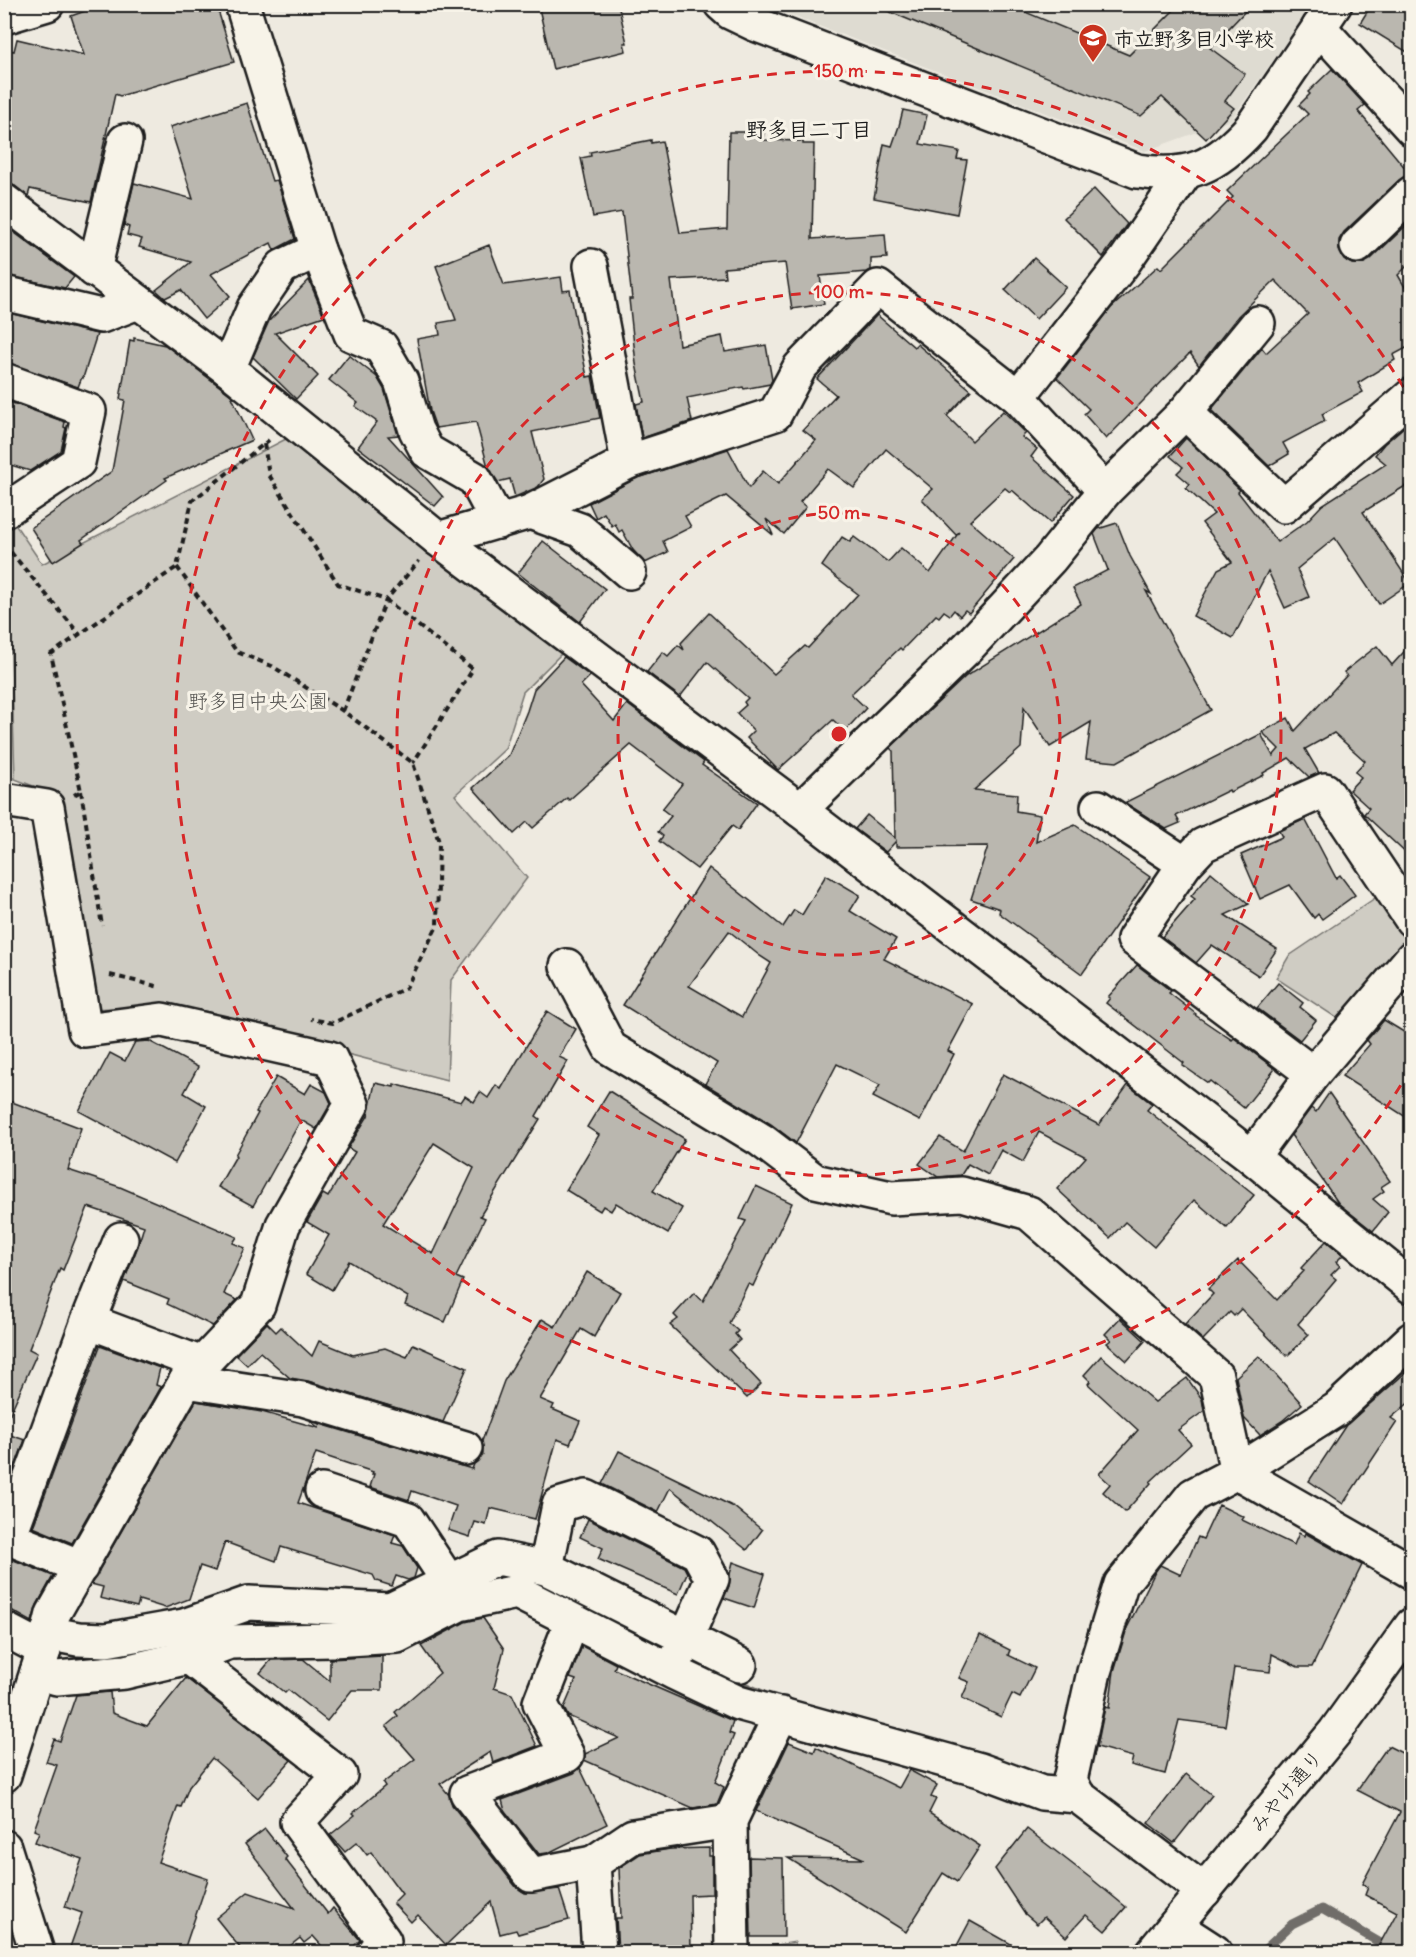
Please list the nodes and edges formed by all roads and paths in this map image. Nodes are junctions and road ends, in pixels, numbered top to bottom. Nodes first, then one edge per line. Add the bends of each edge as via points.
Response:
1 (47, 4) edge
2 (242, 4) edge
3 (721, 4) edge
4 (4, 16) edge
5 (1327, 16) edge
6 (1412, 129) edge
7 (125, 141) dead end
8 (1186, 172) junction
9 (1412, 193) edge
10 (4, 201) edge
11 (1357, 246) dead end
12 (318, 250) junction
13 (591, 266) dead end
14 (94, 270) junction
15 (4, 293) edge
16 (138, 302) junction
17 (1258, 323) dead end
18 (228, 369) junction
19 (4, 380) edge
20 (1412, 395) edge
21 (1018, 397) junction
22 (1185, 412) junction
23 (292, 422) junction
24 (264, 444) junction
25 (628, 462) junction
26 (1105, 491) junction
27 (4, 511) edge
28 (530, 512) junction
29 (498, 522) junction
30 (438, 539) junction
31 (4, 544) edge
32 (177, 567) junction
33 (629, 572) dead end
34 (386, 600) junction
35 (80, 634) junction
36 (343, 711) junction
37 (413, 763) junction
38 (81, 791) junction
39 (4, 800) edge
40 (1098, 807) dead end
41 (800, 810) junction
42 (48, 812) junction
43 (1185, 864) junction
44 (1412, 920) edge
45 (103, 930) dead end
46 (1412, 958) edge
47 (108, 965) dead end
48 (567, 966) dead end
49 (165, 988) dead end
50 (310, 1018) dead end
51 (1314, 1074) junction
52 (1252, 1156) junction
53 (121, 1239) dead end
54 (1412, 1287) edge
55 (88, 1321) junction
56 (1412, 1339) edge
57 (194, 1372) junction
58 (465, 1448) dead end
59 (1237, 1472) junction
60 (322, 1491) dead end
61 (7, 1536) edge
62 (81, 1567) junction
63 (546, 1568) junction
64 (1412, 1572) edge
65 (454, 1593) junction
66 (572, 1621) junction
67 (1412, 1625) edge
68 (4, 1629) edge
69 (43, 1651) junction
70 (680, 1653) junction
71 (189, 1657) junction
72 (740, 1665) dead end
73 (781, 1714) junction
74 (4, 1775) edge
75 (1078, 1796) junction
76 (730, 1821) junction
77 (4, 1847) edge
78 (593, 1863) junction
79 (1204, 1891) junction
80 (1175, 1926) junction
81 (37, 1953) edge
82 (374, 1953) edge
83 (599, 1953) edge
84 (732, 1953) edge
85 (1153, 1953) edge
86 (1215, 1953) edge

1 - 4 main road
2 - 12 main road
3 - 8 main road via 755,24 1137,171 1160,175
5 - 6 main road
5 - 8 main road via 1235,146 1216,161
7 - 14 main road
8 - 21 main road via 1124,262
9 - 11 main road
10 - 14 main road
12 - 18 main road via 282,267 254,308
12 - 29 main road via 351,334 381,347 401,381 427,451 475,479
13 - 25 main road
14 - 16 main road
15 - 16 main road via 101,315
16 - 18 main road
17 - 22 main road
18 - 23 main road
19 - 27 main road via 89,411 78,462
20 - 22 main road via 1284,506
21 - 25 main road via 878,287 800,367 775,414
21 - 26 main road
22 - 26 main road
23 - 24 path
23 - 30 main road
24 - 32 path via 192,501
24 - 34 path via 269,475 338,584
25 - 28 main road
26 - 41 main road via 1050,559 969,645
28 - 29 main road
28 - 33 main road via 580,530
29 - 30 main road
30 - 34 path
30 - 41 main road
31 - 35 path
32 - 35 path
32 - 36 path via 237,652 272,666
34 - 36 path
34 - 37 path via 474,669
35 - 38 path via 51,654
36 - 37 path
37 - 50 path via 439,842 437,926 406,988 333,1023
38 - 42 path
38 - 45 path
39 - 42 main road via 48,807
40 - 43 main road
41 - 52 main road
42 - 57 main road via 85,1030 162,1020 330,1058 352,1104 283,1226 258,1305
43 - 44 main road via 1203,846 1325,790
43 - 51 main road via 1134,939
46 - 51 main road
47 - 49 path via 110,976
48 - 59 main road via 610,1048 761,1140 815,1181 891,1198 962,1194 1029,1214 1216,1376
51 - 52 main road
52 - 54 main road
53 - 55 main road
55 - 57 main road
55 - 61 main road
56 - 59 main road via 1337,1409
57 - 58 main road via 303,1399
57 - 62 main road
59 - 64 main road
59 - 75 main road via 1192,1495 1121,1584 1094,1672 1070,1780
60 - 65 main road via 408,1520
61 - 62 main road
62 - 69 main road via 53,1614
63 - 65 main road via 498,1558
63 - 70 main road
63 - 70 main road via 559,1505 586,1497 698,1553 712,1579
65 - 66 main road via 517,1592
65 - 69 main road via 390,1610 249,1603 184,1626 106,1640 78,1639
65 - 71 main road via 397,1636 230,1642
66 - 70 main road
66 - 78 main road via 540,1703 567,1755 467,1793 531,1875
67 - 79 main road, みやけ通り via 1335,1732
68 - 69 main road
69 - 71 main road via 57,1678 124,1672
69 - 74 main road
70 - 72 main road
70 - 73 main road via 738,1703
71 - 82 main road via 340,1776 297,1822 384,1941
73 - 75 main road via 980,1770 1042,1793
73 - 76 main road
75 - 79 main road
76 - 78 main road via 633,1836
76 - 84 main road
77 - 81 main road
78 - 83 main road
79 - 80 main road, みやけ通り
80 - 85 main road, みやけ通り
80 - 86 main road

